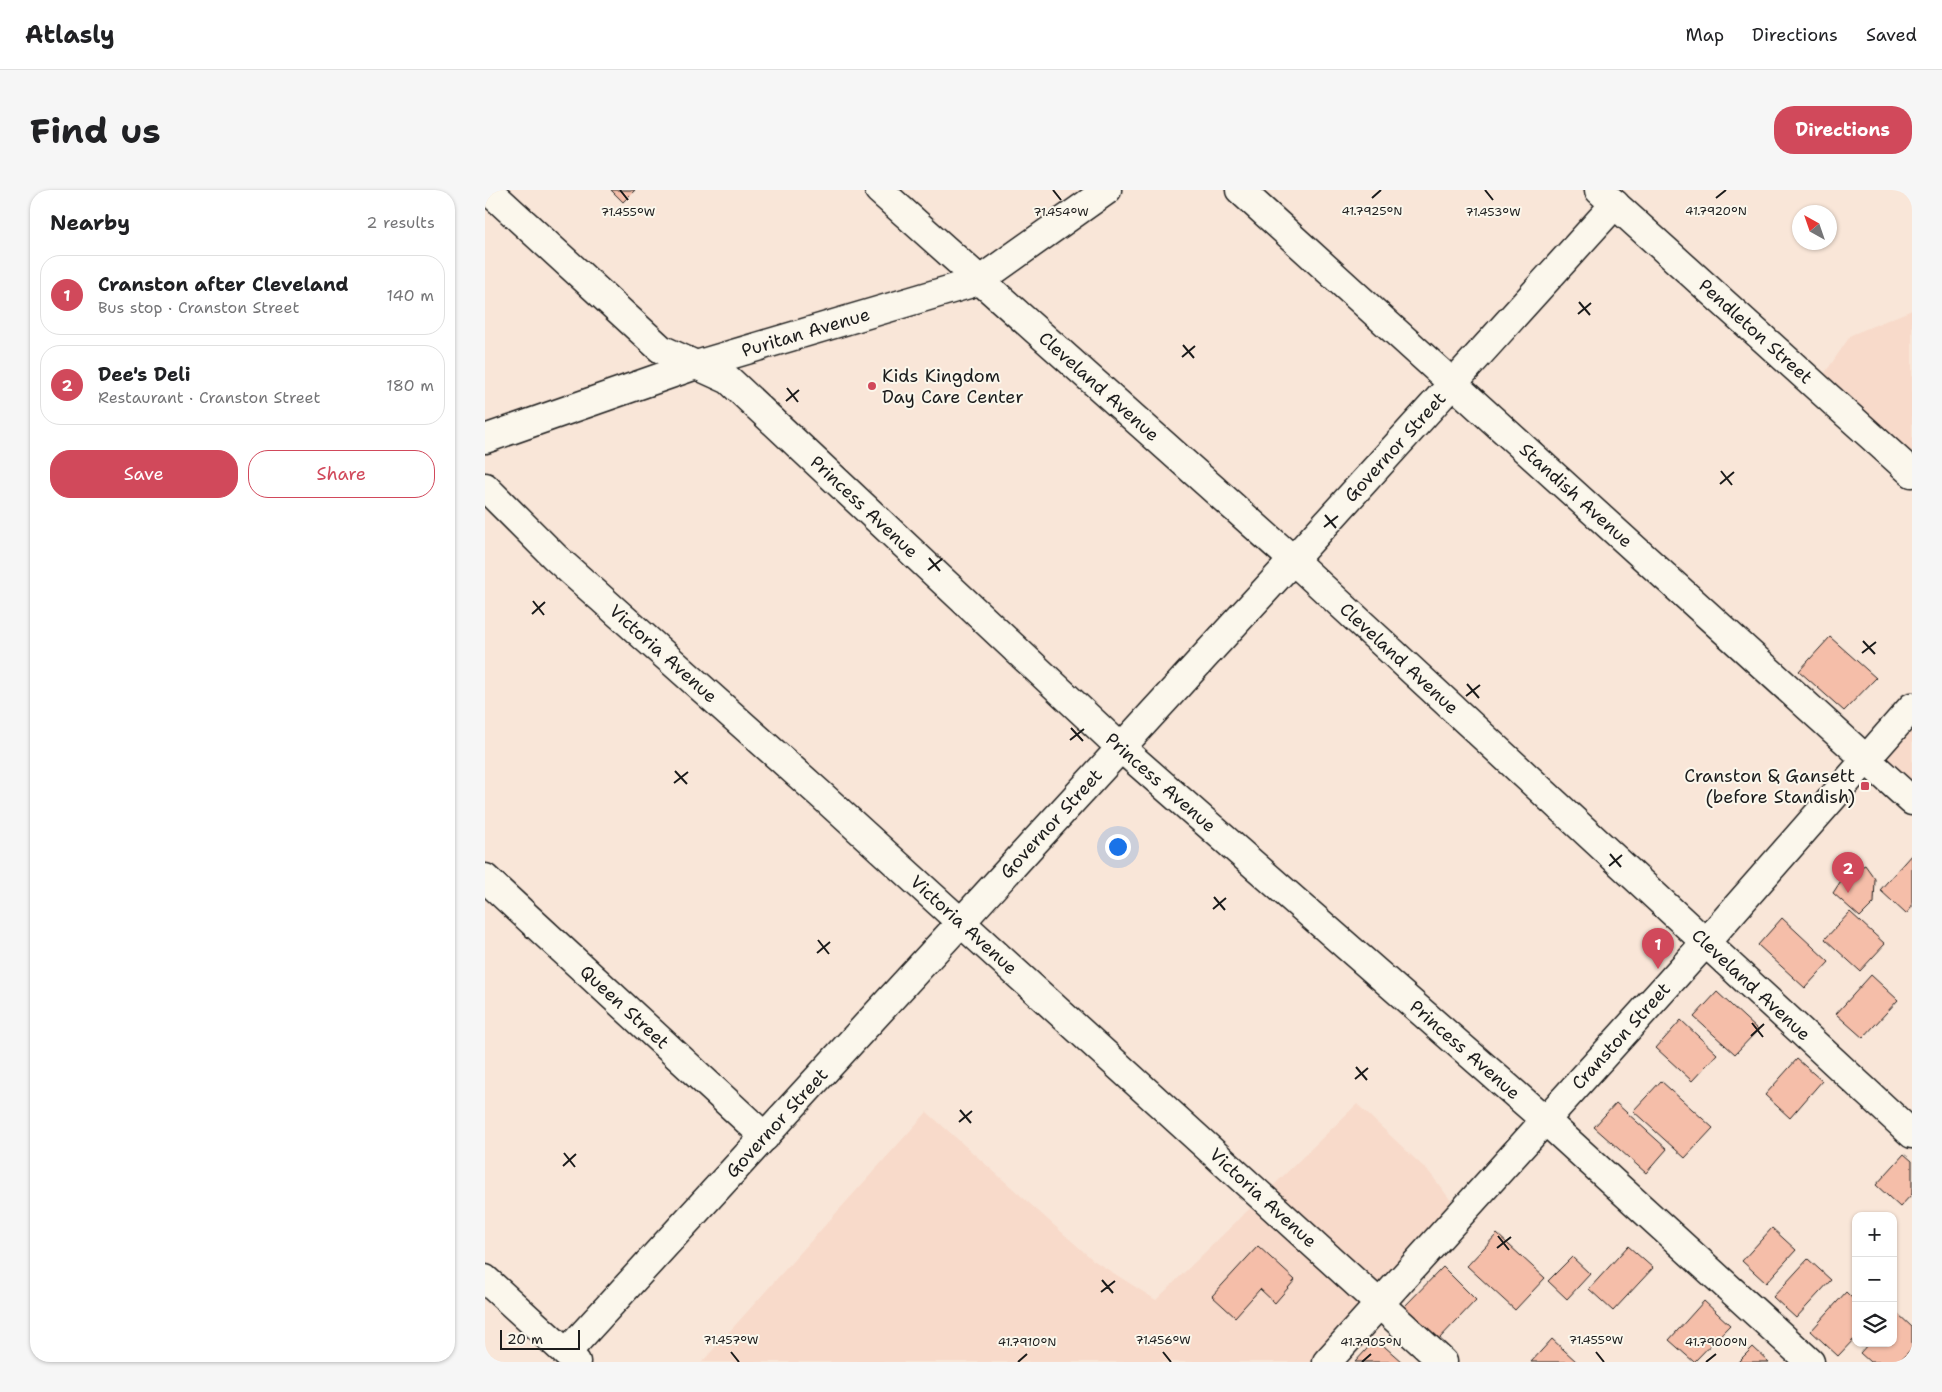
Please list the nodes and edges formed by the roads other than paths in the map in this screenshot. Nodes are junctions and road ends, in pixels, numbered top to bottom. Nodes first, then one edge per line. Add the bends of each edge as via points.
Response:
1 (488, 190) edge
2 (879, 190) edge
3 (1107, 190) edge
4 (1240, 190) edge
5 (1607, 197) edge
6 (979, 281) junction
7 (696, 365) junction
8 (1452, 384) junction
9 (485, 439) edge
10 (1912, 473) edge
11 (485, 487) edge
12 (1293, 560) junction
13 (1912, 707) edge
14 (1121, 748) junction
15 (1866, 760) junction
16 (1912, 801) edge
17 (485, 878) edge
18 (961, 923) junction
19 (1706, 942) junction
20 (1546, 1121) junction
21 (1912, 1134) edge
22 (765, 1137) junction
23 (485, 1279) edge
24 (1380, 1304) junction
25 (571, 1357) edge
26 (1327, 1362) edge
27 (1443, 1362) edge
28 (1810, 1362) edge

1 - 7 street, Princess Avenue via 661,349
2 - 6 street, Cleveland Avenue
3 - 6 street, Puritan Avenue
4 - 8 street, Standish Avenue
5 - 8 street, Governor Street
5 - 10 street, Pendleton Street
6 - 7 street, Puritan Avenue
6 - 12 street, Cleveland Avenue
7 - 9 street, Puritan Avenue
7 - 14 street, Princess Avenue via 729,380
8 - 12 street, Governor Street
8 - 15 street, Standish Avenue
11 - 18 street, Victoria Avenue via 555,558
12 - 14 street, Governor Street
12 - 19 street, Cleveland Avenue
13 - 15 street, Cranston Street
14 - 18 street, Governor Street
14 - 20 street, Princess Avenue
15 - 16 street, Standish Avenue
15 - 19 street, Cranston Street
17 - 22 street, Queen Street
18 - 22 street, Governor Street
18 - 24 street, Victoria Avenue
19 - 20 street, Cranston Street
19 - 21 street, Cleveland Avenue
20 - 24 street, Cranston Street
20 - 28 street, Princess Avenue
22 - 25 street, Governor Street
23 - 25 street
24 - 26 street, Cranston Street
24 - 27 street, Victoria Avenue

